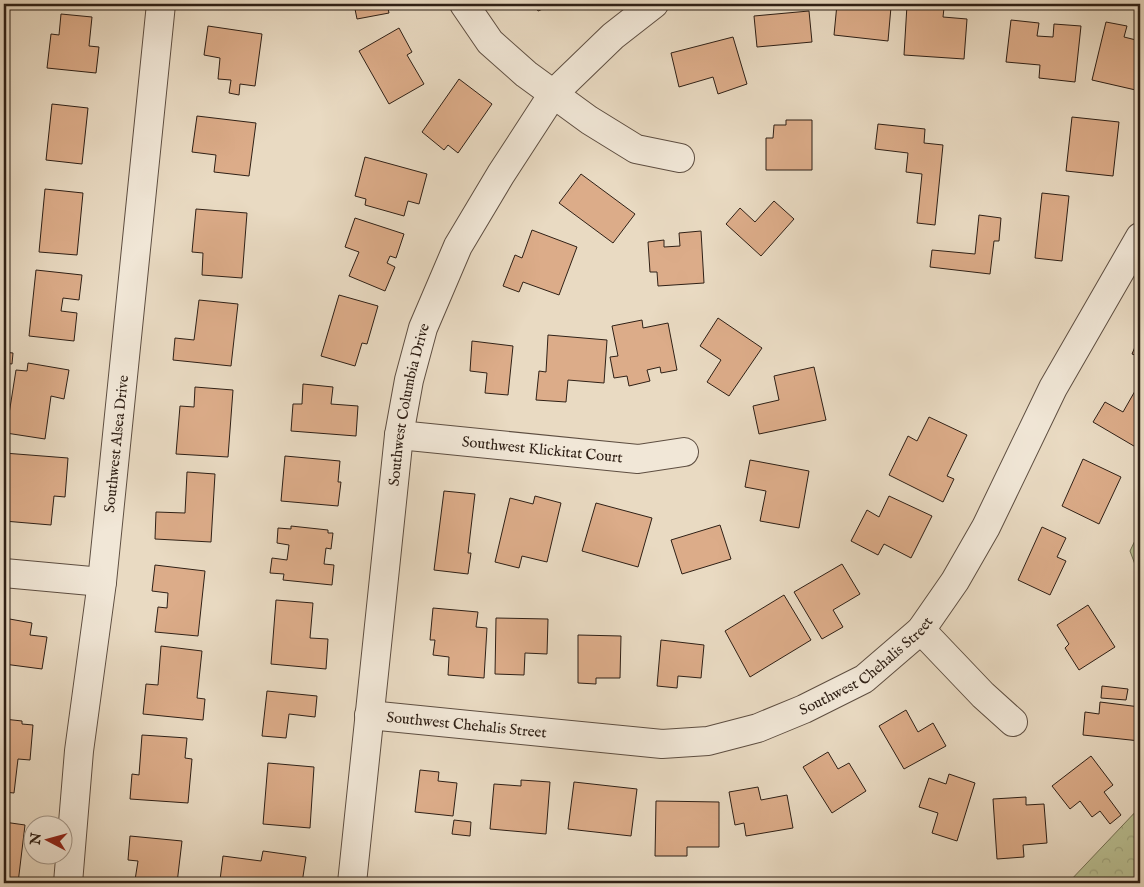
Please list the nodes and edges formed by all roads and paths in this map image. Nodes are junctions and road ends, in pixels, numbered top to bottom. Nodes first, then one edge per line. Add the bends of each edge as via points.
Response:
1 (161, 4) edge
2 (464, 4) edge
3 (654, 4) edge
4 (553, 94) junction
5 (680, 158) dead end
6 (1140, 237) edge
7 (399, 435) junction
8 (684, 452) dead end
9 (4, 573) edge
10 (102, 582) junction
11 (921, 630) junction
12 (369, 716) junction
13 (1013, 722) dead end
14 (68, 883) edge
15 (352, 883) edge

1 - 10 street, Southwest Alsea Drive
2 - 4 street via 490,42
3 - 4 street, Southwest Columbia Drive via 613,36
4 - 5 street via 636,148
4 - 7 street, Southwest Columbia Drive via 500,174 458,246 423,328
6 - 11 street, Southwest Chehalis Street via 1053,388 986,527 955,581
7 - 8 street, Southwest Klickitat Court via 638,459
7 - 12 street, Southwest Columbia Drive
9 - 10 street
10 - 14 street, Southwest Alsea Drive via 79,751
11 - 12 street, Southwest Chehalis Street via 864,679 758,728 708,741 662,744
11 - 13 street via 982,695
12 - 15 street, Southwest Columbia Drive

